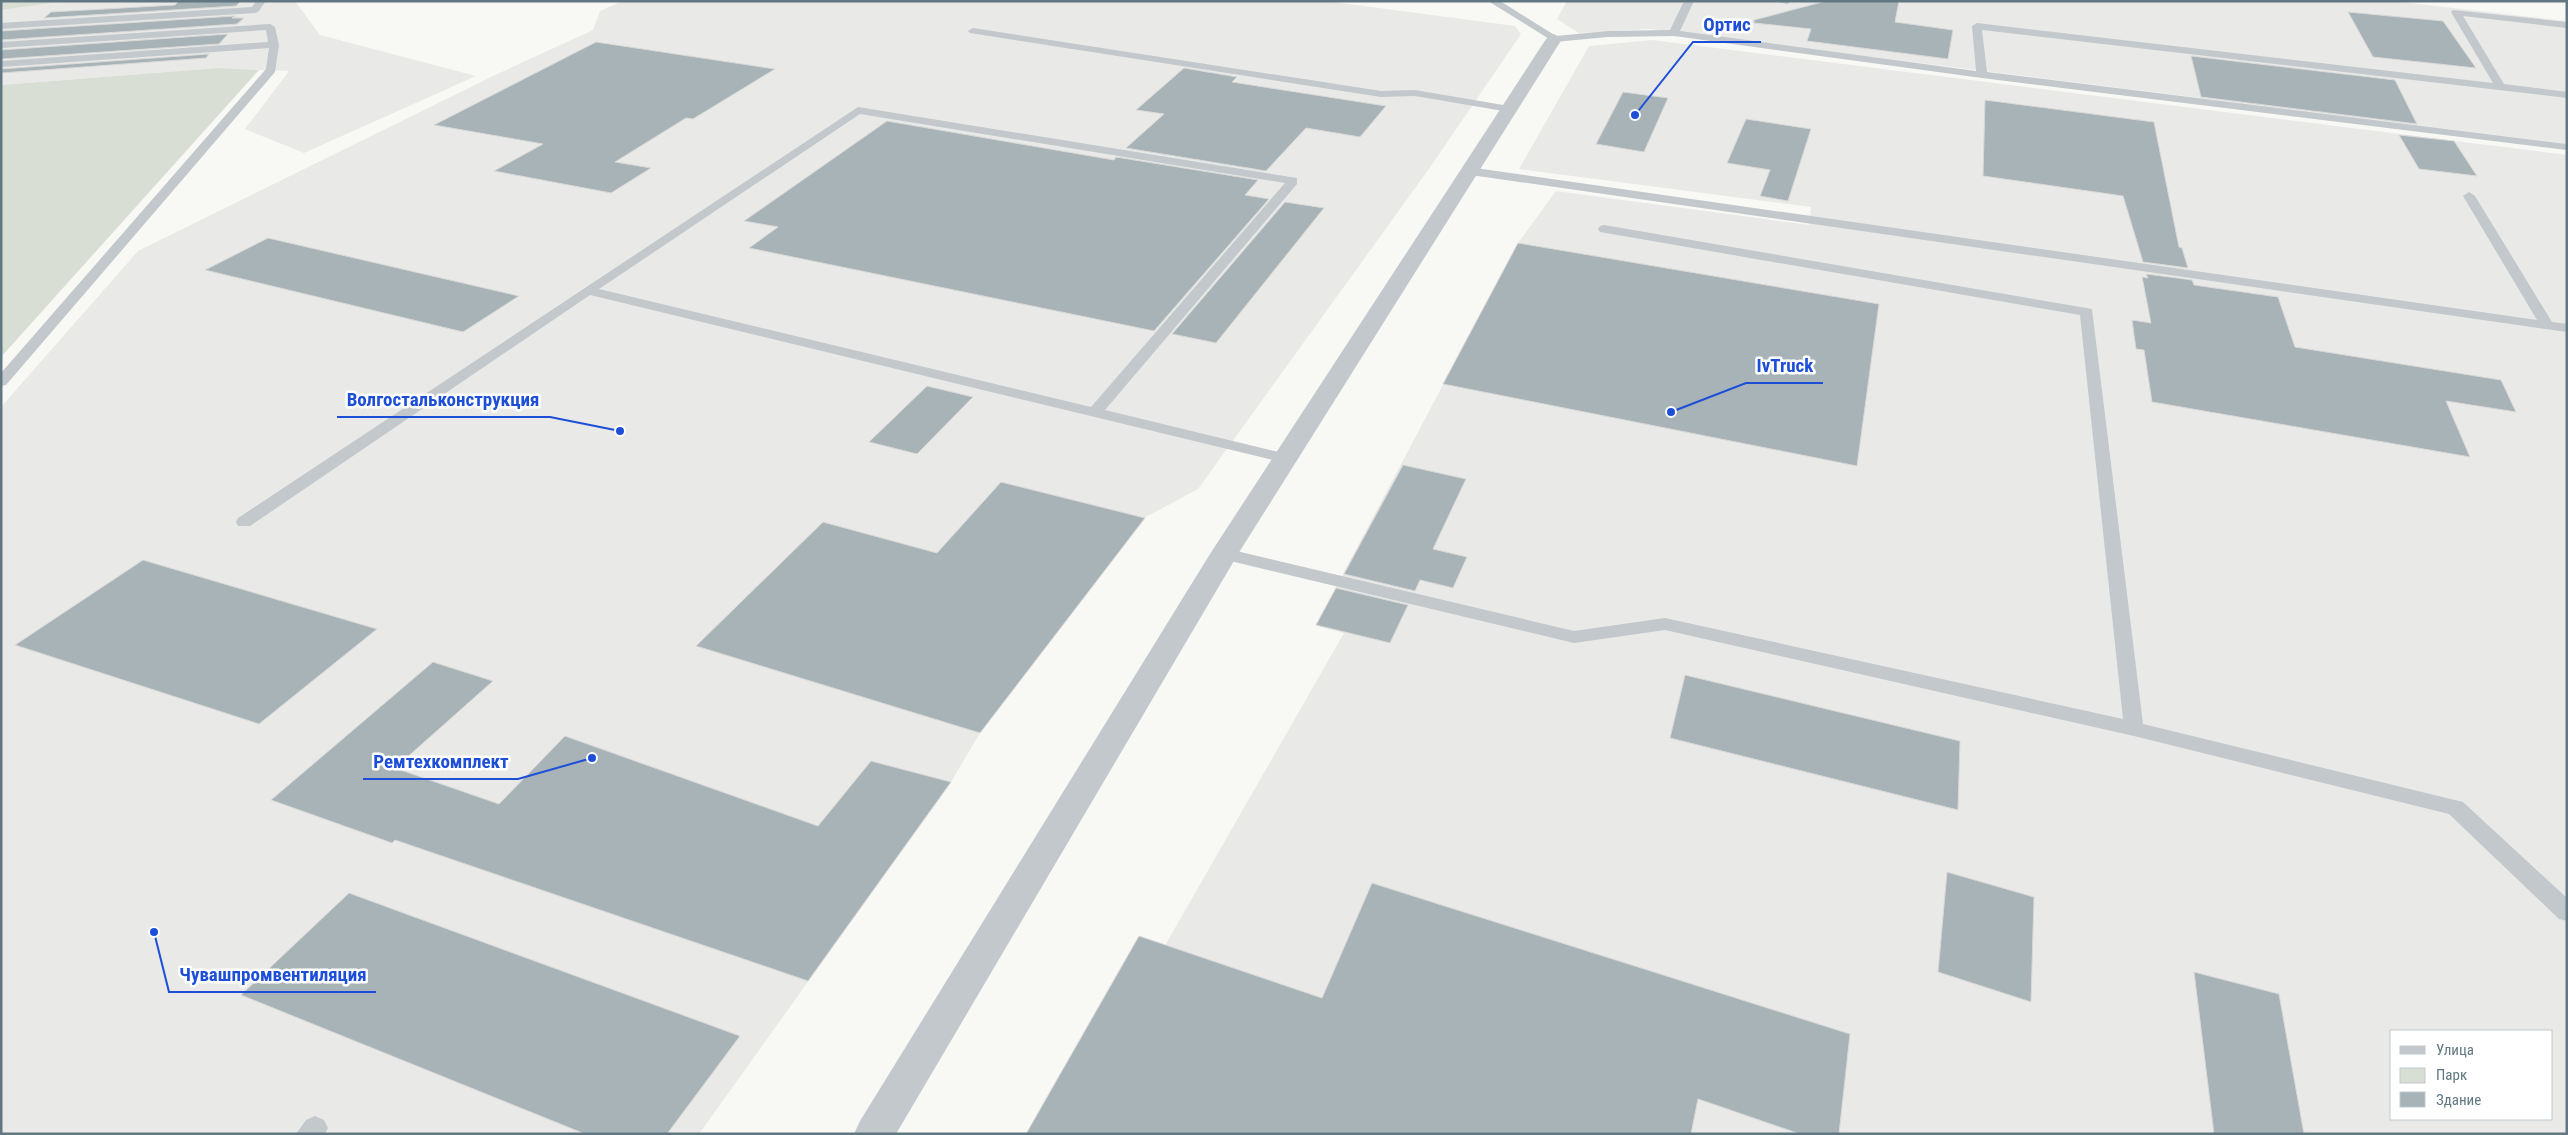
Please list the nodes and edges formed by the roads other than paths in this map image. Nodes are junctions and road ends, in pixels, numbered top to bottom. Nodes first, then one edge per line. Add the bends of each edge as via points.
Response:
1 (1493, 1) edge
2 (1689, 1) edge
3 (1778, 1) edge
4 (1787, 1) edge
5 (258, 6) edge
6 (2567, 25) edge
7 (1, 26) edge
8 (270, 27) junction
9 (973, 31) dead end
10 (1674, 33) junction
11 (1554, 40) junction
12 (1, 45) edge
13 (274, 45) junction
14 (1, 64) edge
15 (1982, 75) junction
16 (2500, 86) junction
17 (2567, 95) edge
18 (1510, 109) junction
19 (2567, 147) edge
20 (1468, 171) junction
21 (2469, 196) dead end
22 (1604, 229) dead end
23 (588, 290) junction
24 (2548, 326) junction
25 (2567, 328) edge
26 (1, 382) edge
27 (1095, 412) junction
28 (1285, 458) junction
29 (244, 522) dead end
30 (1224, 554) junction
31 (2134, 729) junction
32 (2567, 912) edge
33 (874, 1134) edge

1 - 11 lane
2 - 10 lane
3 - 4 lane
5 - 7 lane
5 - 8 lane
6 - 16 lane via 2456,12
8 - 12 lane
8 - 13 lane
9 - 18 lane via 1382,94 1415,93
10 - 11 lane via 1608,34
10 - 15 lane
11 - 18 street
13 - 14 lane
13 - 26 lane via 271,70
15 - 16 lane via 1977,26
15 - 19 lane
16 - 17 lane
18 - 20 street
20 - 24 lane
20 - 28 street
21 - 24 lane
22 - 31 lane via 2087,312
23 - 27 lane
23 - 27 lane via 858,110 1294,181
23 - 29 lane
24 - 25 lane
27 - 28 lane
28 - 30 street
30 - 31 lane via 1574,636 1665,624
30 - 33 street
31 - 32 lane via 2456,808

